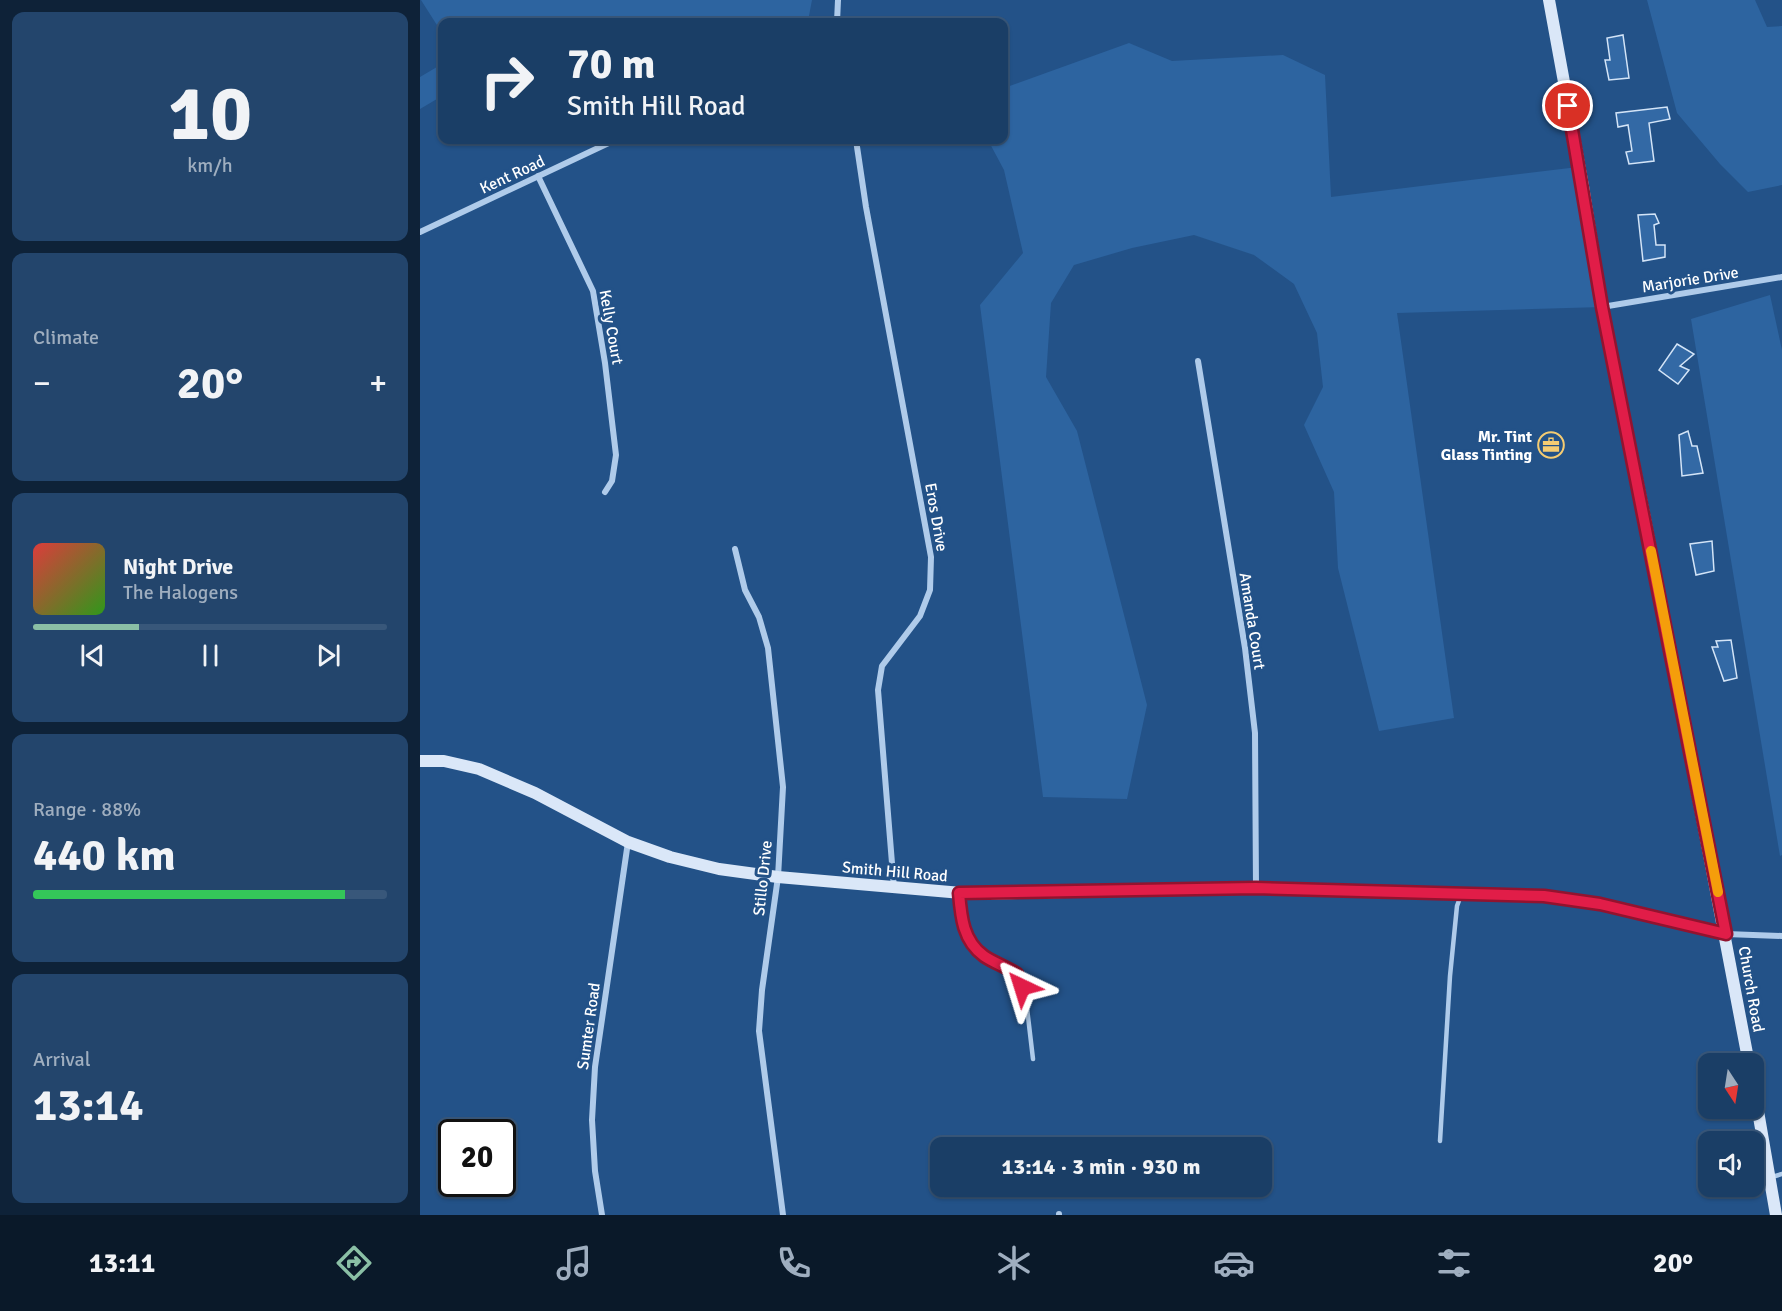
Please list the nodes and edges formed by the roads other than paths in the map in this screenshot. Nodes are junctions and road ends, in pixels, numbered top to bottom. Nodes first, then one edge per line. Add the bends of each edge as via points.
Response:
1 (838, 0) edge
2 (1549, 0) edge
3 (837, 18) edge
4 (606, 144) edge
5 (857, 144) edge
6 (538, 176) junction
7 (420, 232) edge
8 (1782, 277) edge
9 (1602, 307) junction
10 (1197, 361) dead end
11 (605, 492) dead end
12 (735, 549) dead end
13 (420, 761) edge
14 (628, 842) junction
15 (778, 877) junction
16 (1256, 888) junction
17 (894, 889) junction
18 (1462, 892) junction
19 (959, 893) junction
20 (1726, 934) junction
21 (1782, 936) edge
22 (1747, 1053) edge
23 (1033, 1059) dead end
24 (1762, 1119) edge
25 (1440, 1141) dead end
26 (1776, 1176) edge
27 (602, 1215) edge
28 (783, 1215) edge
29 (1776, 1215) edge

1 - 3 street
2 - 9 street, Church Road
4 - 6 street, Kent Road
5 - 17 street, Eros Drive via 931,557 930,590 920,616 882,666 878,690
6 - 7 street, Kent Road
6 - 11 street, Kelly Court via 593,291 616,455 612,481
8 - 9 street, Marjorie Drive
9 - 20 street, Church Road
10 - 16 street, Amanda Court via 1245,648 1255,733
12 - 15 street, Stillo Drive via 745,590 759,617 768,648 783,787
13 - 14 street, Smith Hill Road via 444,761 479,769 535,793
14 - 15 street, Smith Hill Road via 719,869
14 - 27 street, Sumter Road via 595,1067 592,1120
15 - 17 street, Smith Hill Road
15 - 28 street, Stillo Drive via 759,1031
16 - 18 street, Smith Hill Road
16 - 19 street, Smith Hill Road
17 - 19 street, Smith Hill Road
18 - 20 street, Smith Hill Road via 1544,896 1600,904
18 - 25 lane via 1450,976
19 - 23 lane via 961,918 974,946 985,957 1017,974 1027,1008
20 - 21 street, Smith Hill Road
20 - 22 street, Church Road
24 - 26 street
26 - 29 street

